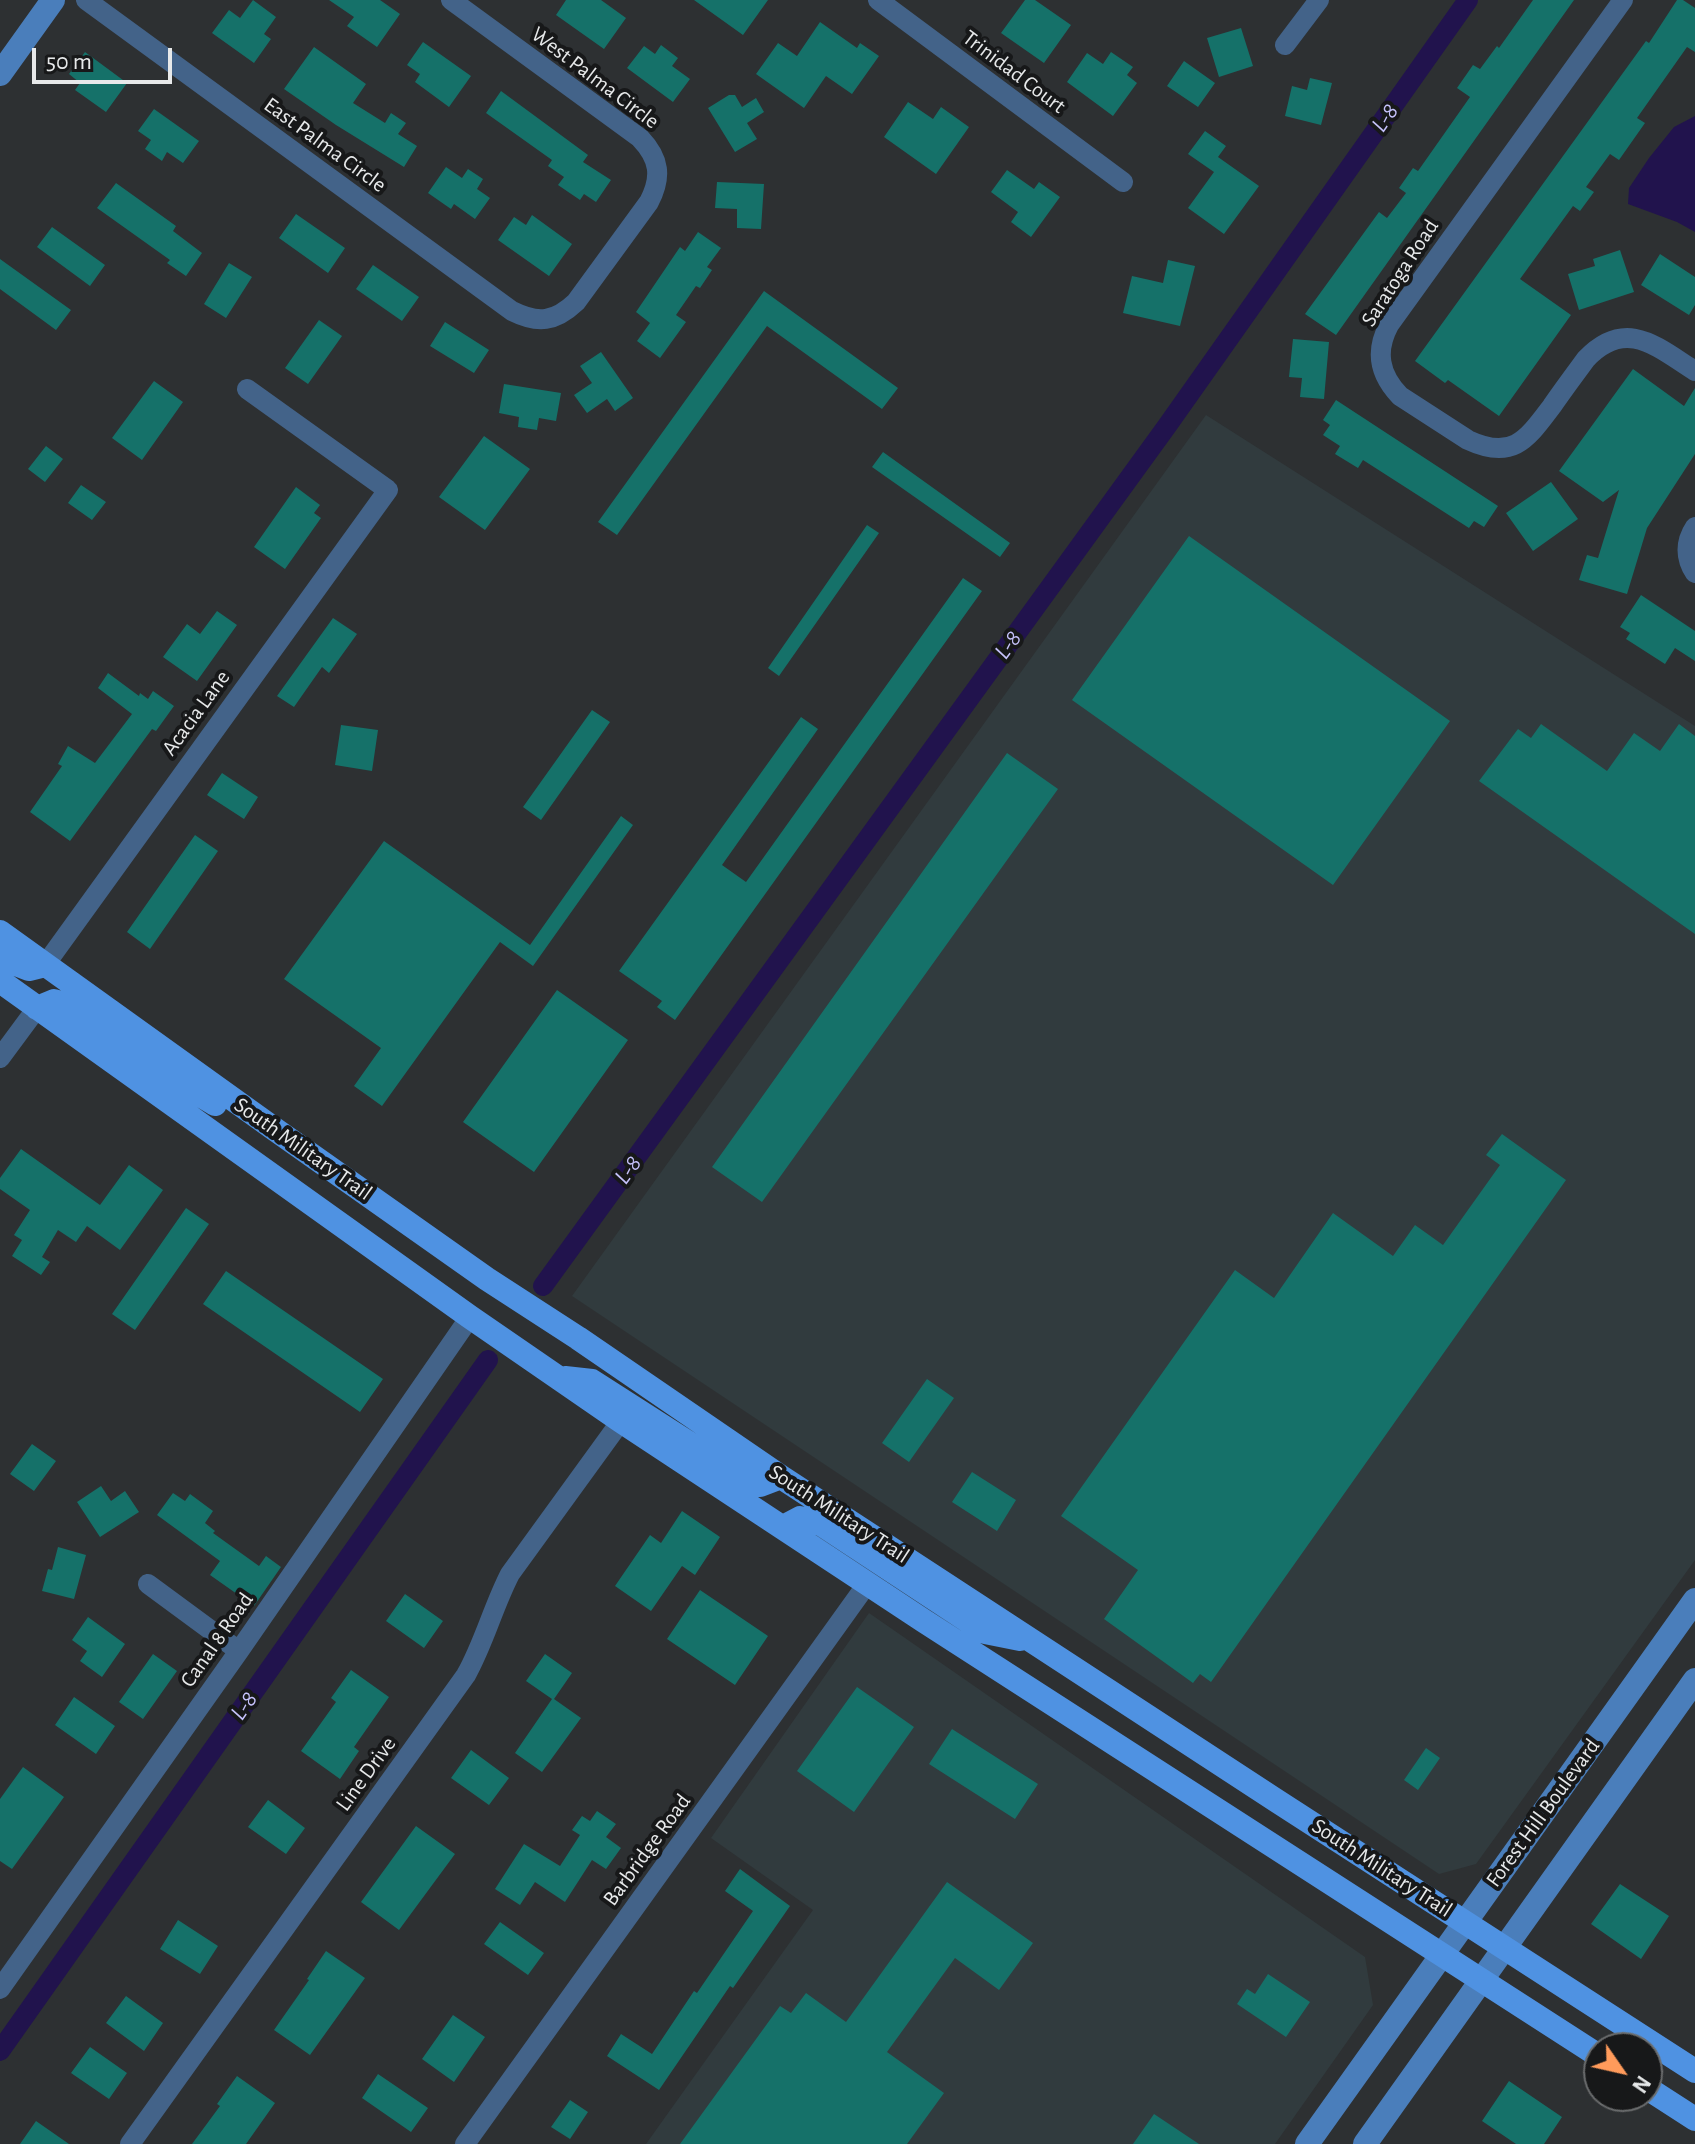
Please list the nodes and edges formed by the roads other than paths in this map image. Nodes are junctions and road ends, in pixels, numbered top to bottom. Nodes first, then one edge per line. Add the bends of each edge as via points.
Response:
1 (53, 0) edge
2 (86, 0) edge
3 (451, 0) edge
4 (878, 0) edge
5 (1319, 0) edge
6 (1623, 0) edge
7 (1285, 45) dead end
8 (0, 72) edge
9 (658, 175) joint
10 (1123, 182) dead end
11 (1695, 371) edge
12 (247, 389) dead end
13 (1695, 527) edge
14 (1695, 573) edge
15 (0, 932) edge
16 (0, 958) edge
17 (45, 965) junction
18 (0, 981) edge
19 (37, 1008) junction
20 (0, 1058) edge
21 (273, 1128) junction
22 (470, 1317) junction
23 (558, 1377) junction
24 (621, 1421) junction
25 (781, 1477) junction
26 (783, 1527) junction
27 (148, 1584) dead end
28 (867, 1584) junction
29 (1695, 1600) edge
30 (1035, 1643) junction
31 (239, 1651) junction
32 (1695, 1680) edge
33 (1465, 1921) junction
34 (1505, 1947) junction
35 (1442, 1955) junction
36 (1481, 1980) junction
37 (0, 1989) edge
38 (1583, 2046) edge
39 (1695, 2071) edge
40 (1663, 2098) edge
41 (1695, 2119) edge
42 (130, 2144) edge
43 (465, 2144) edge
44 (1307, 2144) edge
45 (1365, 2144) edge

1 - 8 main road
2 - 9 street, East Palma Circle via 525,318 553,318 576,302 649,202
3 - 9 street, West Palma Circle via 640,138 650,148
4 - 10 street, Trinidad Court
5 - 7 street
6 - 11 street, Saratoga Road via 1389,325 1380,362 1400,396 1468,440 1493,448 1529,436 1586,359 1608,342 1646,340
12 - 17 street, Acacia Lane via 388,490
13 - 14 street via 1689,536 1688,562
15 - 17 main road, South Military Trail
16 - 17 main road via 29,969
17 - 21 main road, South Military Trail
18 - 19 main road, South Military Trail
19 - 20 street
19 - 21 main road via 54,1001 69,1005 231,1114
19 - 22 main road, South Military Trail
21 - 25 main road, South Military Trail
22 - 23 main road, South Military Trail
22 - 31 street, Canal 8 Road
23 - 24 main road, South Military Trail
23 - 25 main road via 592,1381 745,1479 760,1485
24 - 26 main road, South Military Trail
24 - 42 street, Line Drive via 510,1574 466,1675
25 - 30 main road, South Military Trail
26 - 28 main road, South Military Trail
26 - 30 main road via 800,1518 821,1524 985,1632
27 - 31 street
28 - 35 main road, South Military Trail
28 - 43 street, Barbridge Road
29 - 33 main road, Forest Hill Boulevard
30 - 33 main road, South Military Trail
31 - 37 street, Canal 8 Road
32 - 34 main road, Forest Hill Boulevard
33 - 34 main road, South Military Trail
33 - 35 main road, Forest Hill Boulevard
34 - 36 main road, Forest Hill Boulevard
34 - 39 main road, South Military Trail
35 - 36 main road, South Military Trail
35 - 44 main road, Forest Hill Boulevard
36 - 38 main road, South Military Trail
36 - 45 main road, Forest Hill Boulevard
40 - 41 main road

